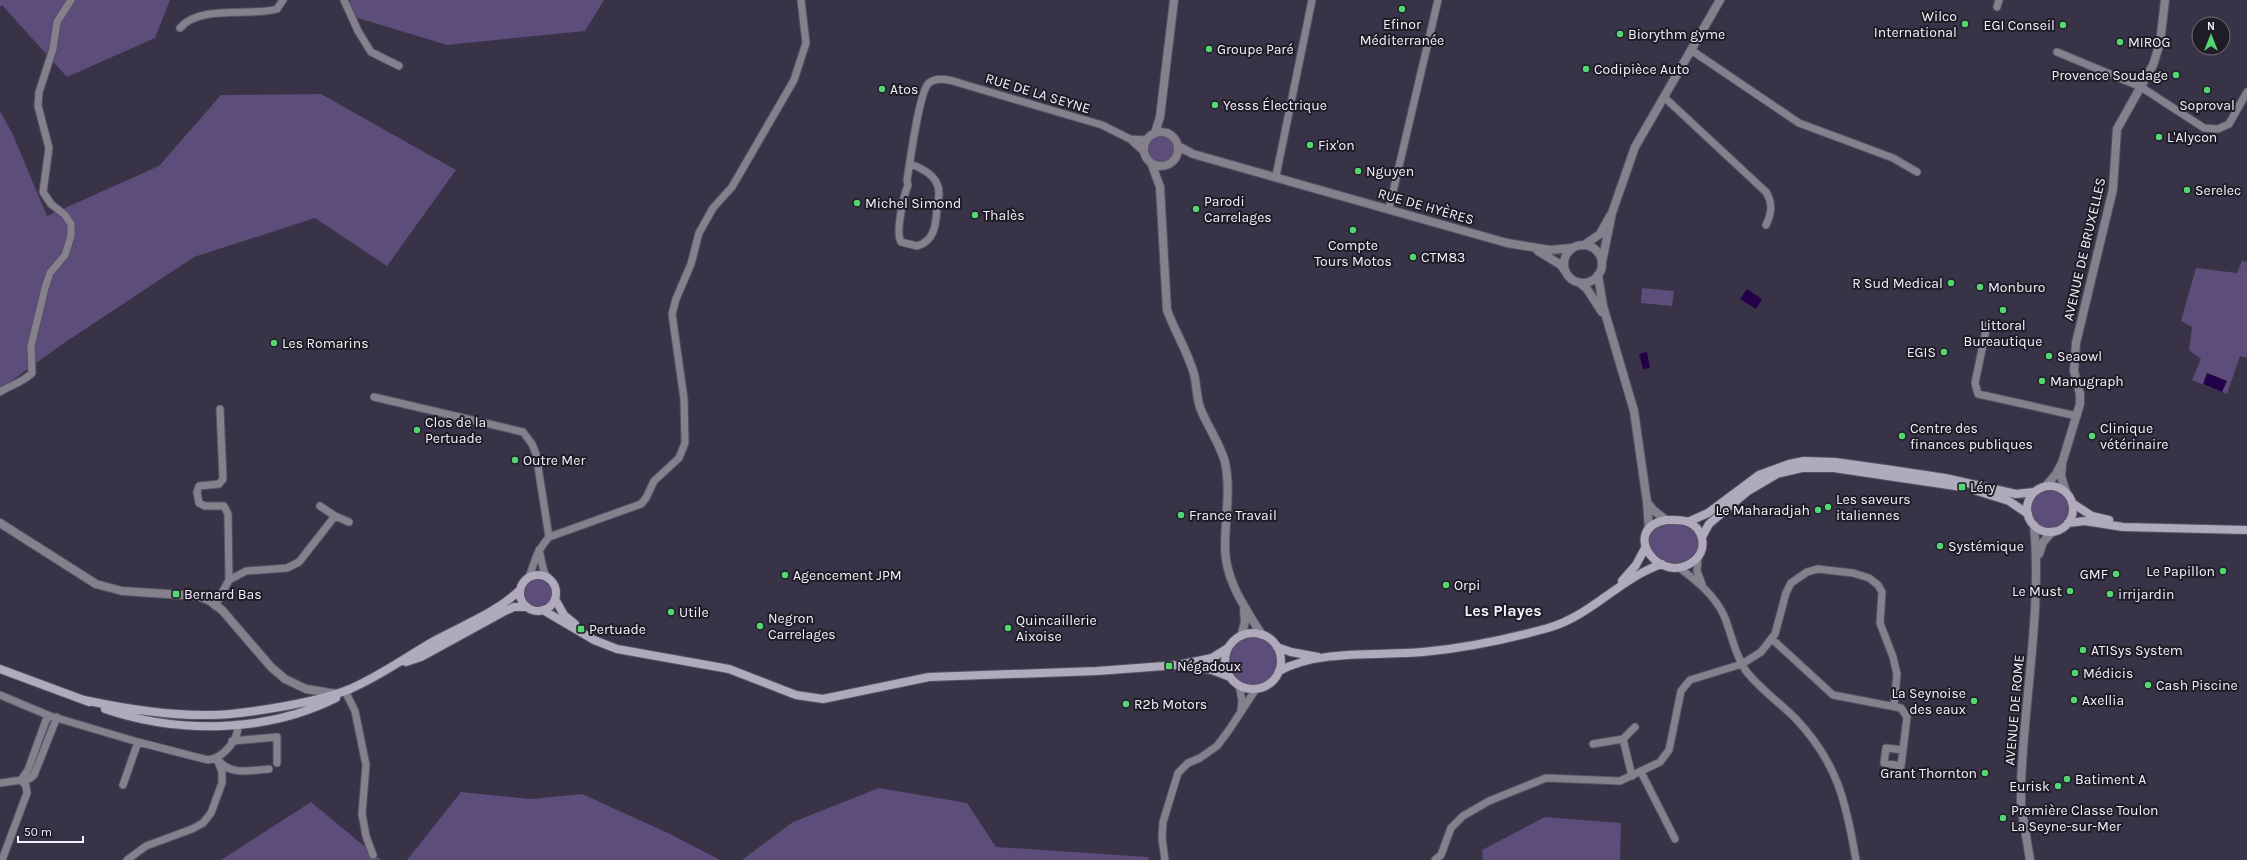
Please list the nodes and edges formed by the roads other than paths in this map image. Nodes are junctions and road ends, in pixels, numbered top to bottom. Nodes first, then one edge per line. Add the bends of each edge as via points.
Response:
1 (71, 0) edge
2 (283, 0) edge
3 (344, 0) edge
4 (801, 0) edge
5 (1174, 0) edge
6 (1312, 0) edge
7 (1438, 0) edge
8 (1720, 0) edge
9 (2165, 0) edge
10 (180, 28) dead end
11 (1691, 50) junction
12 (2057, 52) dead end
13 (399, 66) dead end
14 (2141, 88) junction
15 (2247, 92) edge
16 (1664, 97) junction
17 (1160, 117) junction
18 (1155, 133) junction
19 (1166, 133) junction
20 (1130, 139) junction
21 (1146, 140) junction
22 (1178, 146) junction
23 (1143, 151) junction
24 (1193, 154) junction
25 (1177, 157) junction
26 (910, 164) junction
27 (1152, 165) junction
28 (1167, 166) junction
29 (1917, 172) dead end
30 (1276, 176) junction
31 (1160, 187) junction
32 (1389, 209) junction
33 (1612, 213) junction
34 (1766, 225) dead end
35 (1584, 245) junction
36 (1572, 248) junction
37 (1535, 249) junction
38 (1602, 262) junction
39 (1565, 271) junction
40 (1598, 276) junction
41 (1580, 283) junction
42 (1606, 318) junction
43 (1987, 325) dead end
44 (0, 392) edge
45 (374, 397) dead end
46 (220, 409) dead end
47 (2077, 416) junction
48 (2062, 464) junction
49 (1892, 473) junction
50 (2046, 486) junction
51 (2034, 492) junction
52 (2066, 492) junction
53 (1647, 502) junction
54 (2072, 502) junction
55 (320, 506) dead end
56 (2028, 514) junction
57 (335, 516) junction
58 (1666, 520) junction
59 (349, 522) dead end
60 (1688, 522) junction
61 (0, 523) edge
62 (2068, 524) junction
63 (2034, 525) junction
64 (2139, 526) junction
65 (1649, 529) junction
66 (2247, 530) edge
67 (2053, 531) junction
68 (549, 537) junction
69 (1702, 537) junction
70 (1646, 548) junction
71 (539, 549) junction
72 (1698, 557) junction
73 (2037, 562) junction
74 (1662, 564) junction
75 (1678, 566) junction
76 (529, 577) junction
77 (548, 578) junction
78 (229, 580) junction
79 (1617, 587) junction
80 (1703, 588) junction
81 (520, 590) junction
82 (555, 599) junction
83 (215, 606) junction
84 (527, 607) junction
85 (1244, 609) junction
86 (543, 610) junction
87 (1262, 635) junction
88 (1242, 636) junction
89 (1772, 639) junction
90 (594, 640) junction
91 (1277, 647) junction
92 (1228, 648) junction
93 (1324, 657) junction
94 (398, 664) junction
95 (1742, 664) junction
96 (1178, 665) junction
97 (0, 669) edge
98 (1280, 671) junction
99 (1230, 677) junction
100 (1239, 685) junction
101 (1256, 689) junction
102 (348, 691) junction
103 (337, 694) junction
104 (0, 695) edge
105 (84, 700) junction
106 (1894, 706) junction
107 (1241, 711) junction
108 (54, 716) junction
109 (238, 724) junction
110 (1635, 727) dead end
111 (1623, 739) junction
112 (232, 741) junction
113 (138, 742) junction
114 (1593, 744) dead end
115 (1903, 750) dead end
116 (217, 759) junction
117 (277, 763) dead end
118 (269, 769) dead end
119 (1641, 772) junction
120 (1632, 776) junction
121 (22, 780) junction
122 (0, 783) edge
123 (123, 785) dead end
124 (1675, 839) dead end
125 (373, 855) dead end
126 (2, 860) edge
127 (127, 860) edge
128 (1165, 860) edge
129 (1434, 860) edge
130 (1856, 860) edge
131 (2030, 860) edge

1 - 44 street via 57,22 53,49 39,92 38,106 49,148 43,192 71,224 71,236 65,255 50,274 45,288 31,346 32,373
2 - 10 street via 278,9 201,16 186,21
3 - 13 street via 371,52
4 - 68 street via 806,42 794,80 732,187 713,208 699,233 691,264 672,314 684,399 685,443 679,458 654,480 641,504
5 - 17 street
6 - 30 street
7 - 32 street
8 - 11 street
9 - 14 street, AVENUE DE BRUXELLES via 2160,43
11 - 16 street
11 - 29 street via 1799,123 1886,155
12 - 14 street
14 - 15 street via 2204,128 2218,129 2229,124
14 - 47 street, AVENUE DE BRUXELLES via 2117,129 2113,189 2076,343 2074,371 2080,394
16 - 33 street via 1635,147
16 - 34 street via 1766,192 1772,207
17 - 18 street
17 - 19 street
18 - 19 street
18 - 21 street
19 - 22 street via 1174,138
20 - 21 street
20 - 23 street
20 - 26 street, RUE DE LA SEYNE via 1115,130 1094,123 966,85 937,80 929,83 924,91
21 - 23 street
22 - 24 street, RUE DE HYÈRES
22 - 25 street
23 - 27 street
24 - 25 street, RUE DE HYÈRES
24 - 30 street, RUE DE HYÈRES
25 - 28 street
26 - 26 street via 898,235 901,242 917,246 924,244 933,233 939,203 937,183 923,169
27 - 28 street
27 - 31 street
28 - 31 street
30 - 32 street, RUE DE HYÈRES
31 - 85 street via 1167,310 1194,375 1201,409 1224,460 1228,492 1226,563
32 - 37 street, RUE DE HYÈRES
33 - 35 street via 1600,234
33 - 38 street
35 - 36 street
35 - 38 street via 1598,252
36 - 37 street, RUE DE HYÈRES
36 - 39 street via 1564,258
37 - 39 street, RUE DE HYÈRES via 1561,265
38 - 40 street
39 - 41 street via 1571,279
40 - 41 street via 1590,282
40 - 42 street
41 - 42 street via 1587,289
42 - 53 street via 1634,412
43 - 47 street via 1975,383 1978,394
45 - 68 street via 523,432 536,454
46 - 78 street via 223,479 219,484 199,486 197,492 199,503 205,506 224,506 228,514
47 - 48 street, AVENUE DE BRUXELLES
48 - 50 street
48 - 52 street via 2061,476
49 - 51 main road via 1945,478 2016,494
49 - 56 main road via 1986,494 2016,504
49 - 60 main road via 1823,461 1789,464 1759,476 1708,513
49 - 69 main road via 1823,467 1802,468 1777,474 1763,480 1732,503 1709,524
50 - 51 main road
50 - 52 main road via 2060,488
51 - 56 main road via 2030,498
52 - 54 main road
53 - 58 street
53 - 65 street
54 - 62 main road via 2073,510
54 - 64 main road via 2092,516
55 - 57 street
56 - 63 main road
57 - 59 street
57 - 78 street via 299,562 287,568 246,571
58 - 60 main road
58 - 65 main road via 1659,521
60 - 69 main road via 1695,526
61 - 83 street via 96,584 122,591 198,596
62 - 64 main road via 2085,521 2123,527
62 - 67 main road
63 - 67 main road via 2040,529
63 - 73 street, AVENUE DE ROME
64 - 66 main road
65 - 70 main road
67 - 73 street, AVENUE DE ROME via 2043,542
68 - 71 street
69 - 72 main road via 1702,548
70 - 74 main road via 1651,558
70 - 79 main road via 1636,565
71 - 76 street
71 - 77 street via 544,572
72 - 75 main road via 1686,566
72 - 80 street via 1697,571
73 - 131 street, AVENUE DE ROME via 2032,667 2020,785
74 - 75 main road
74 - 79 main road
75 - 80 street
76 - 77 main road via 538,575
76 - 81 main road
77 - 82 main road via 555,586
78 - 83 street
79 - 93 main road via 1590,607 1550,628 1424,652
80 - 95 street via 1724,616
81 - 84 main road via 521,600
81 - 94 main road via 492,611 425,646
82 - 86 main road
82 - 90 main road via 564,615
83 - 103 street via 271,667 296,685 318,692
84 - 86 main road
84 - 94 main road via 514,607 421,657
85 - 87 street
85 - 88 street
86 - 90 main road
87 - 88 main road via 1252,633
87 - 91 main road
88 - 92 main road
89 - 95 street via 1761,652
89 - 106 street via 1833,695
89 - 106 street via 1790,583 1799,576 1818,569 1853,573 1869,578 1882,592 1880,623 1894,656 1897,674
90 - 96 main road via 631,652 729,669 796,695 823,699 930,677 1097,671
91 - 93 main road
91 - 98 main road via 1281,658
92 - 96 main road via 1212,658
92 - 99 main road via 1226,666
93 - 98 main road
94 - 102 main road
95 - 119 street via 1690,680 1681,691 1669,750 1660,762
95 - 130 street via 1759,685 1805,728 1828,760 1838,780 1844,801
96 - 99 main road via 1208,669
97 - 105 main road
98 - 101 main road via 1271,683
99 - 100 main road
100 - 101 main road
100 - 107 street
101 - 107 street
102 - 103 main road
102 - 109 main road via 306,711 261,722
102 - 125 street via 355,711 366,765 362,814
103 - 105 main road via 236,714 210,715 150,712
104 - 108 street
105 - 109 main road via 124,715 162,723
106 - 115 street via 1901,708 1907,717
107 - 128 street via 1217,746 1188,763 1178,773 1163,822
108 - 113 street
108 - 121 street via 36,771 29,779
109 - 112 street
110 - 111 street
111 - 114 street
111 - 120 street
112 - 116 street
112 - 117 street via 277,737
113 - 116 street via 198,758
113 - 123 street
116 - 118 street via 226,768 239,772
116 - 127 street via 222,772 222,783 211,813 203,823 146,846
119 - 120 street
119 - 124 street
120 - 129 street via 1612,782 1546,778 1489,801 1463,816 1451,828 1441,855
121 - 122 street
121 - 126 street via 27,793

